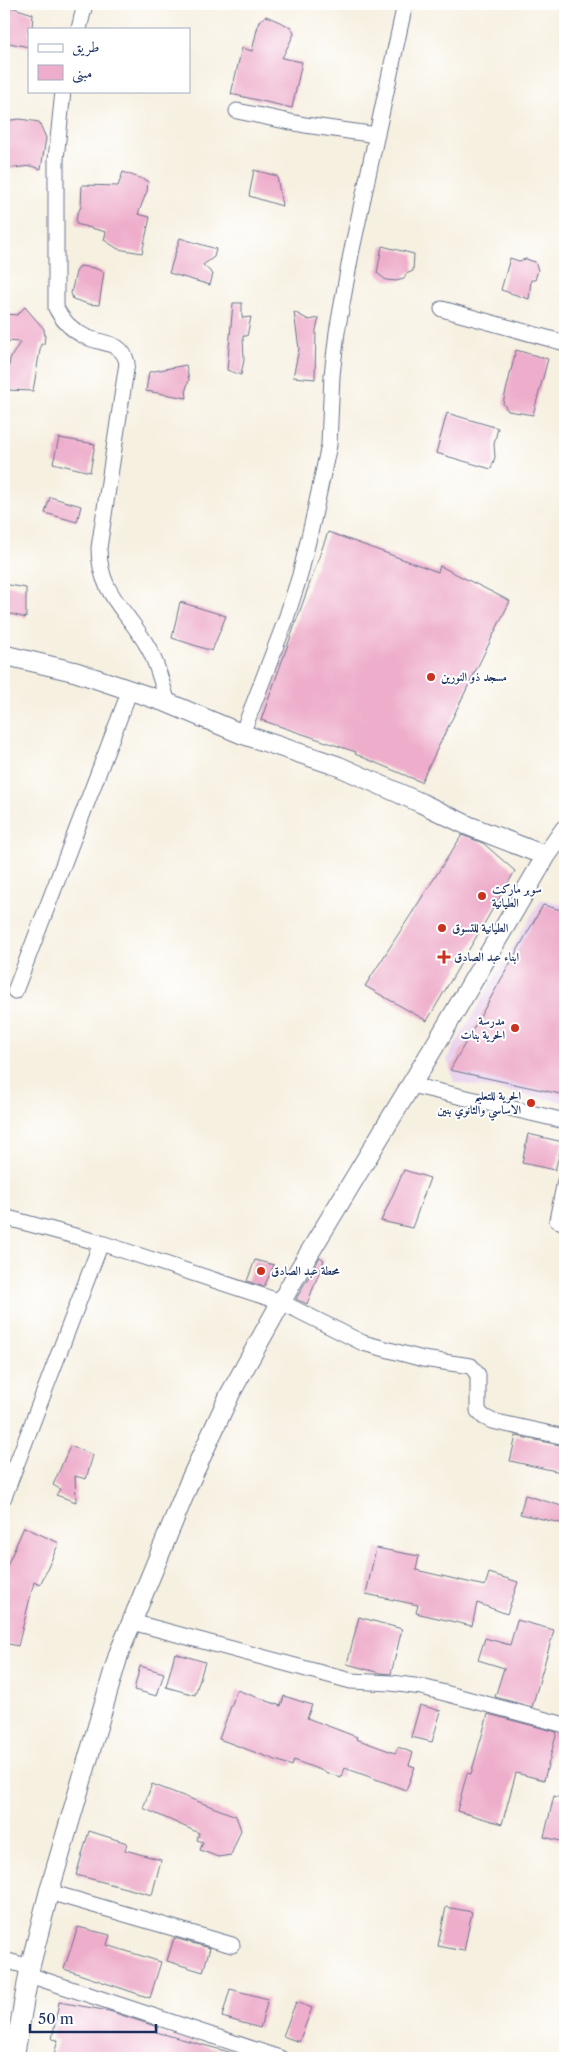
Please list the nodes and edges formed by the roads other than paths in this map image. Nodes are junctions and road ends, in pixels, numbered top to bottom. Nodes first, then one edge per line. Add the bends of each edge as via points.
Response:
1 (85, 4) edge
2 (405, 4) edge
3 (79, 28) edge
4 (63, 92) edge
5 (237, 111) dead end
6 (377, 135) junction
7 (442, 309) dead end
8 (565, 343) edge
9 (4, 656) edge
10 (130, 690) junction
11 (168, 703) junction
12 (242, 734) junction
13 (565, 830) edge
14 (546, 856) junction
15 (15, 991) dead end
16 (411, 1085) junction
17 (565, 1121) edge
18 (565, 1180) edge
19 (4, 1217) edge
20 (565, 1223) edge
21 (101, 1243) junction
22 (281, 1302) junction
23 (565, 1437) edge
24 (4, 1497) edge
25 (132, 1622) junction
26 (565, 1725) edge
27 (49, 1892) junction
28 (232, 1945) dead end
29 (4, 1960) edge
30 (30, 1971) junction
31 (14, 2058) edge
32 (280, 2058) edge

1 - 3 street
2 - 6 street
4 - 11 street via 56,158 56,308 62,319 84,336 116,346 125,353 128,363 99,565 109,591 149,648
5 - 6 street
6 - 12 street via 337,332 329,445 313,520 285,622
7 - 8 street
9 - 10 street via 76,672
10 - 11 street
10 - 15 street
11 - 12 street
12 - 14 street via 338,766 470,826
13 - 14 street
14 - 16 street
16 - 17 street
16 - 22 street
18 - 20 street via 557,1220
19 - 21 street
21 - 22 street
21 - 24 street
22 - 23 street via 363,1344 471,1366 478,1375 478,1411 484,1417
22 - 25 street via 230,1394 188,1483
25 - 26 street via 351,1681 422,1687
25 - 27 street via 119,1654
27 - 28 street
27 - 30 street
29 - 30 street
30 - 31 street
30 - 32 street

